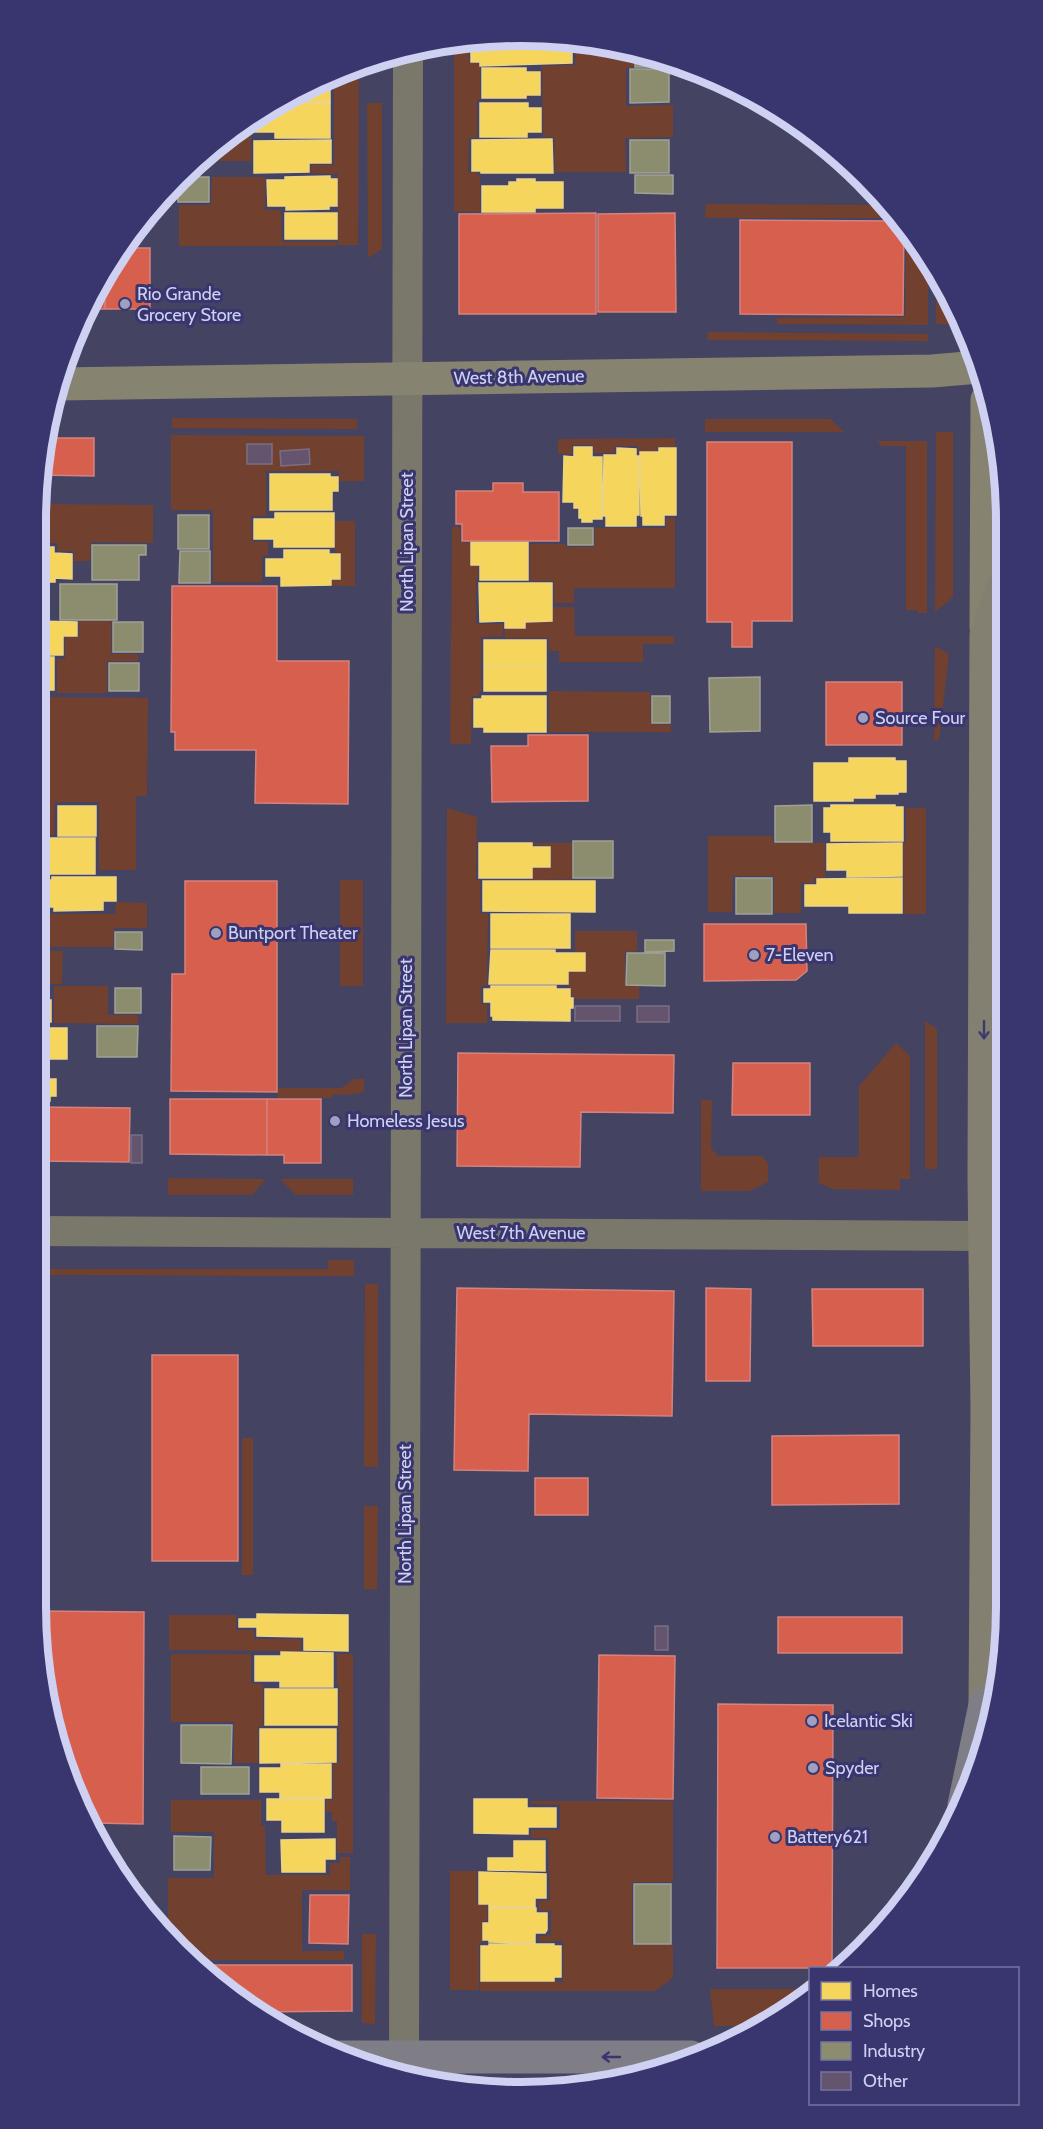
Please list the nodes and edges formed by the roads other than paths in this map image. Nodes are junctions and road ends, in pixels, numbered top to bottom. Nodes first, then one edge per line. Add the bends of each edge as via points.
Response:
1 (408, 61) edge
2 (971, 368) edge
3 (407, 379) junction
4 (68, 384) edge
5 (987, 428) edge
6 (996, 606) edge
7 (986, 635) junction
8 (46, 1231) edge
9 (406, 1233) junction
10 (995, 1235) edge
11 (987, 1700) edge
12 (369, 2057) edge
13 (674, 2057) edge
14 (404, 2067) edge

1 - 3 street, North Lipan Street
2 - 3 main road, West 8th Avenue
3 - 4 main road, West 8th Avenue
3 - 9 street, North Lipan Street
5 - 7 main road
6 - 7 main road
7 -> 10 main road
8 - 9 street, West 7th Avenue
9 - 10 street, West 7th Avenue
9 - 14 street, North Lipan Street
10 - 11 main road via 987,1410
13 -> 12 highway

